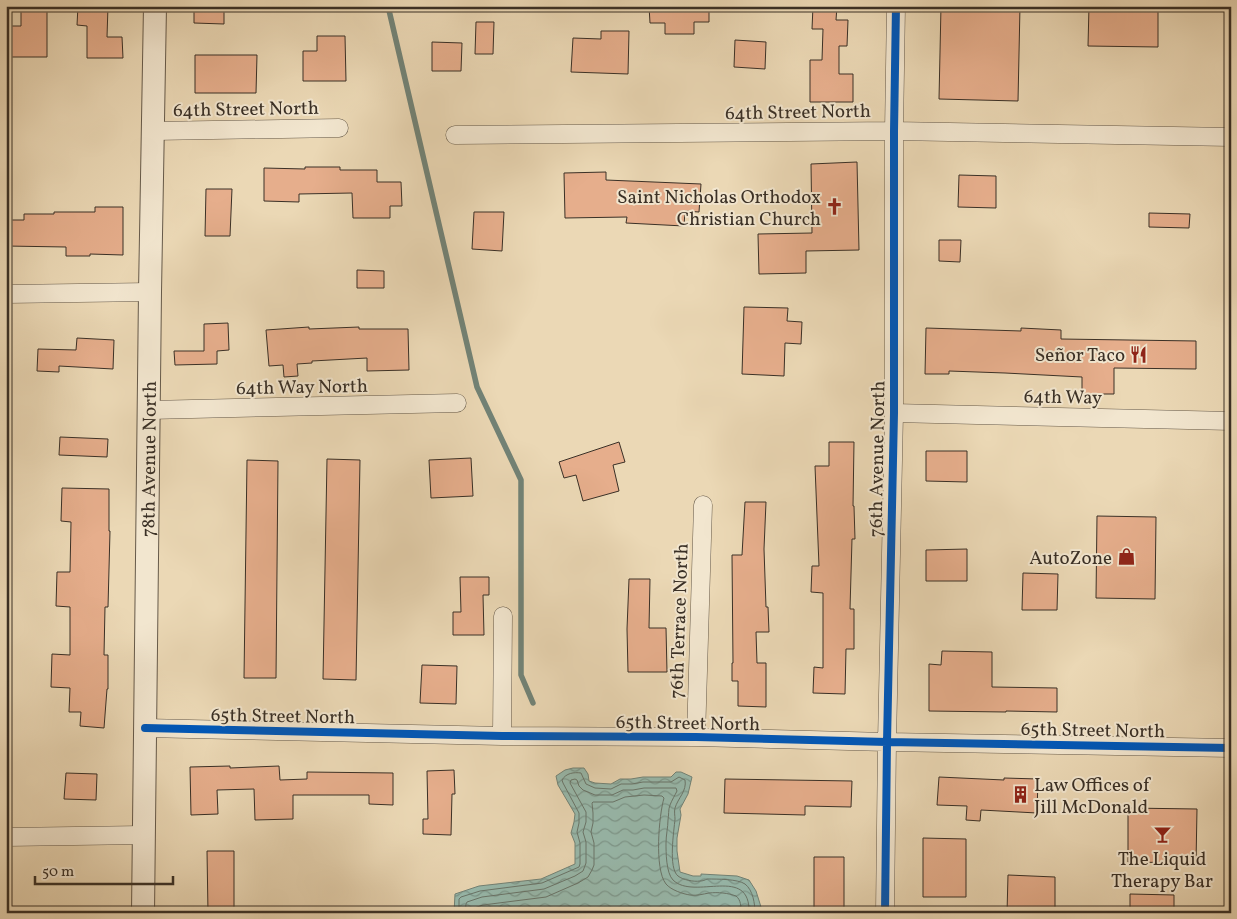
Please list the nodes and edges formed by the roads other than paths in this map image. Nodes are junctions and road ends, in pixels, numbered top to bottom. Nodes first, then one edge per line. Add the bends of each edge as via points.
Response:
1 (155, 6) edge
2 (896, 6) edge
3 (339, 128) dead end
4 (154, 131) junction
5 (894, 131) junction
6 (455, 135) dead end
7 (1231, 137) edge
8 (150, 292) junction
9 (6, 294) edge
10 (456, 403) dead end
11 (149, 410) junction
12 (894, 414) junction
13 (1231, 421) edge
14 (703, 506) dead end
15 (503, 616) dead end
16 (145, 728) junction
17 (502, 736) junction
18 (696, 737) junction
19 (887, 742) junction
20 (1231, 748) edge
21 (143, 835) junction
22 (6, 837) edge
23 (143, 913) edge
24 (885, 913) edge

1 - 4 street, 78th Avenue North
2 - 5 street, 76th Avenue North
3 - 4 street, 64th Street North
4 - 8 street, 78th Avenue North
5 - 6 street, 64th Street North
5 - 7 street, 64th Street North
5 - 12 street, 76th Avenue North
8 - 9 street
8 - 11 street, 78th Avenue North
10 - 11 street, 64th Way North
11 - 16 street, 78th Avenue North
12 - 13 street, 64th Way
12 - 19 street, 76th Avenue North
14 - 18 street, 76th Terrace North
15 - 17 street
16 - 17 street, 65th Street North
16 - 21 street, 78th Avenue North
17 - 18 street, 65th Street North
18 - 19 street, 65th Street North
19 - 20 street, 65th Street North
19 - 24 street, 76th Avenue North
21 - 22 street
21 - 23 street, 78th Avenue North

